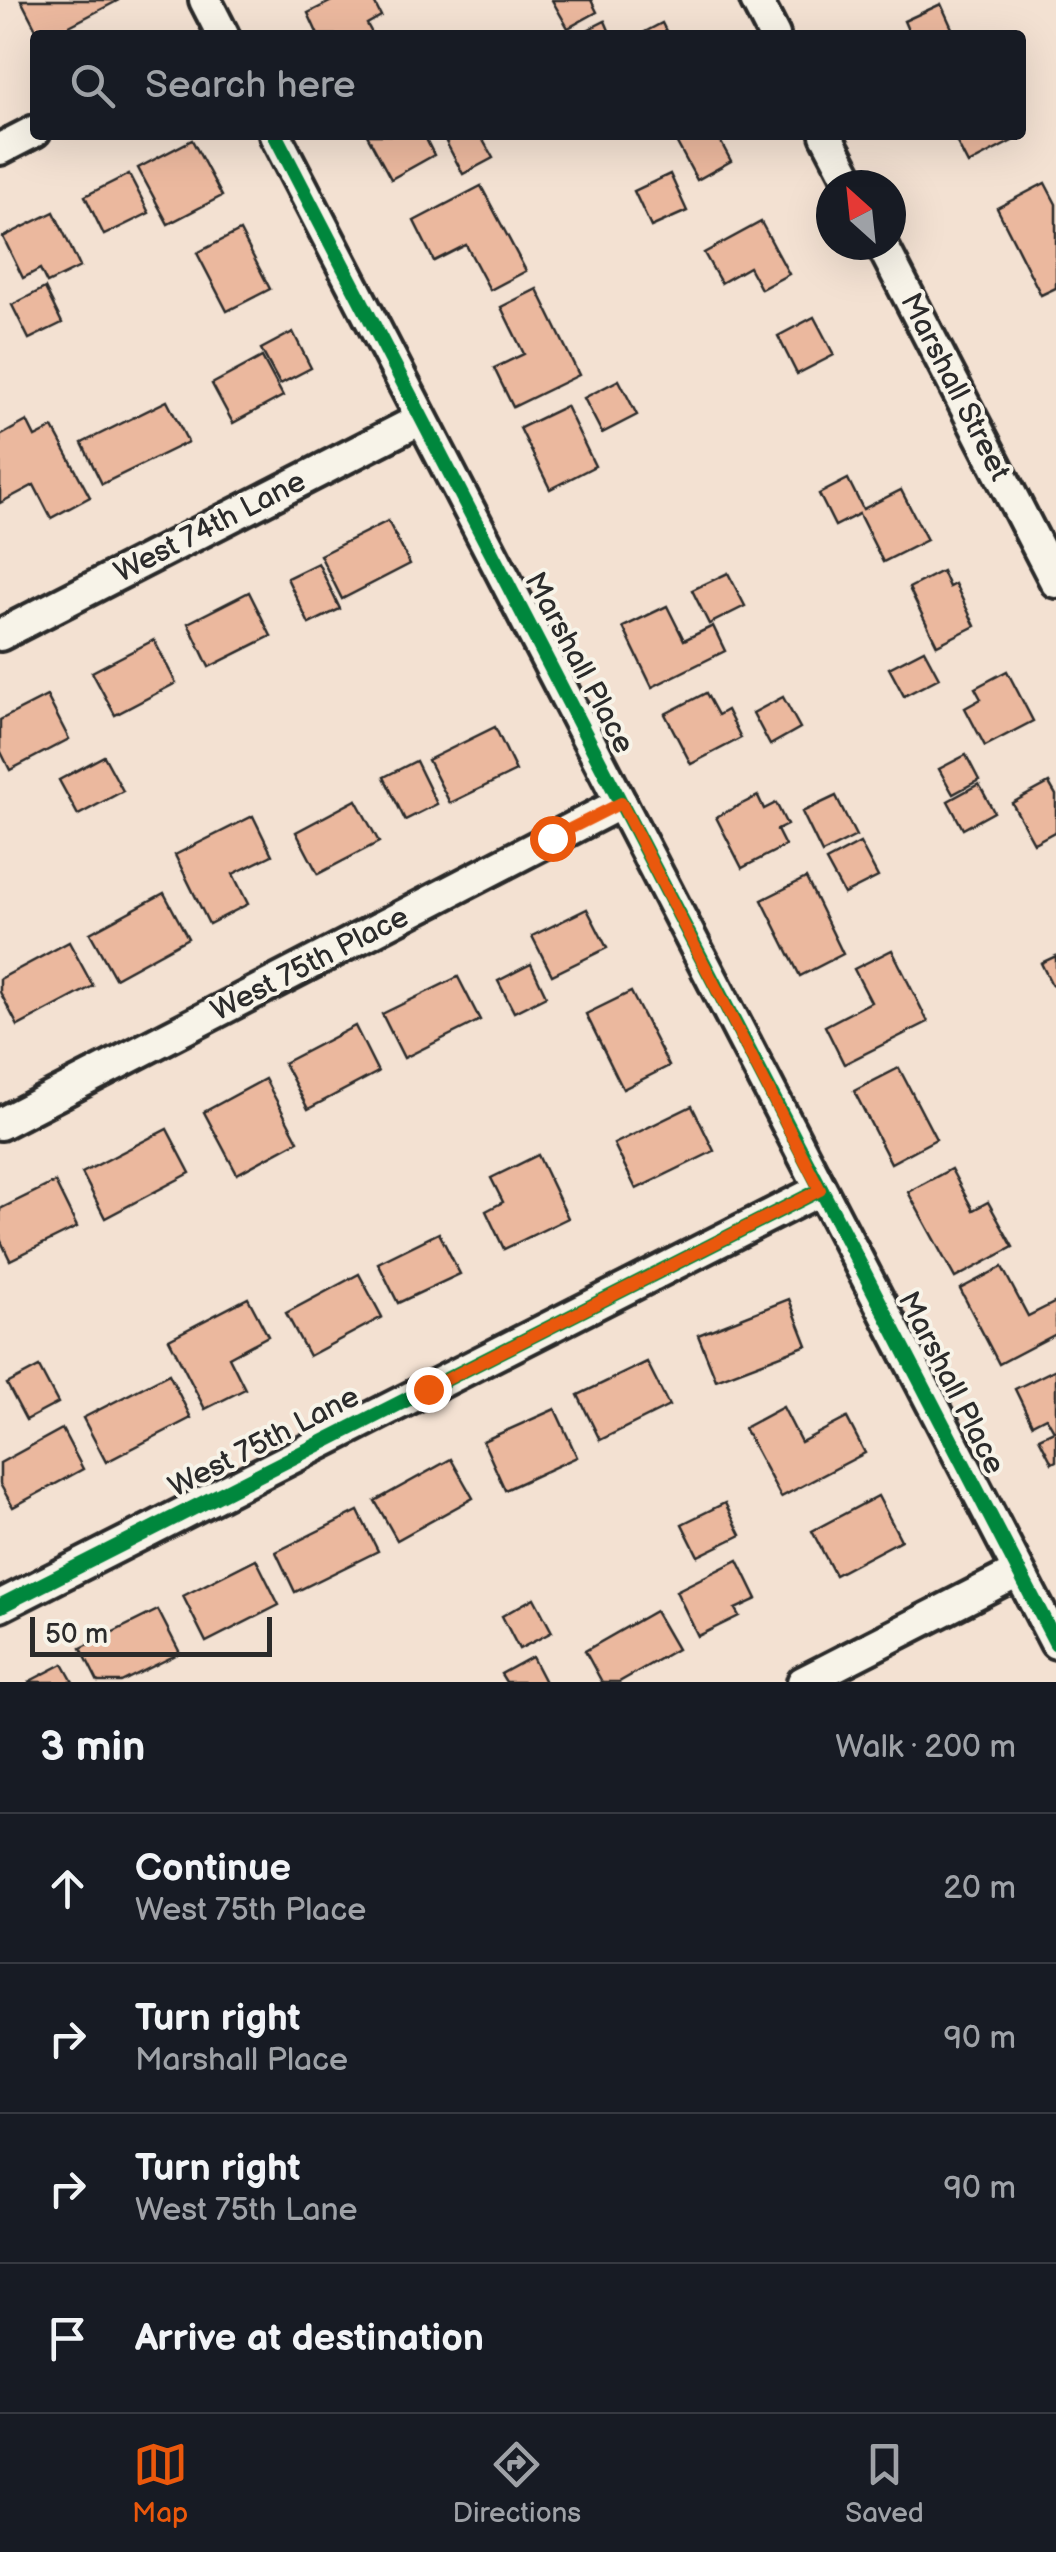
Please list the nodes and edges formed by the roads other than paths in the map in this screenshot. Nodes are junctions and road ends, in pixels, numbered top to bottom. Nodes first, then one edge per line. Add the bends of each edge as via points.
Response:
1 (206, 0) edge
2 (756, 0) edge
3 (221, 30) edge
4 (771, 30) edge
5 (30, 134) edge
6 (278, 140) edge
7 (829, 140) edge
8 (0, 149) edge
9 (844, 170) edge
10 (890, 260) edge
11 (421, 419) junction
12 (1056, 582) edge
13 (0, 634) edge
14 (621, 803) junction
15 (0, 1124) edge
16 (820, 1190) junction
17 (1018, 1572) junction
18 (0, 1606) edge
19 (1056, 1643) edge
20 (803, 1682) edge

1 - 3 street
2 - 4 street
5 - 8 street
6 - 11 street, Marshall Place
7 - 9 street
10 - 12 street, Marshall Street
11 - 13 street, West 74th Lane
11 - 14 street, Marshall Place
14 - 15 street, West 75th Place
14 - 16 street, Marshall Place
16 - 17 street, Marshall Place
16 - 18 street, West 75th Lane
17 - 19 street, Marshall Place
17 - 20 street

